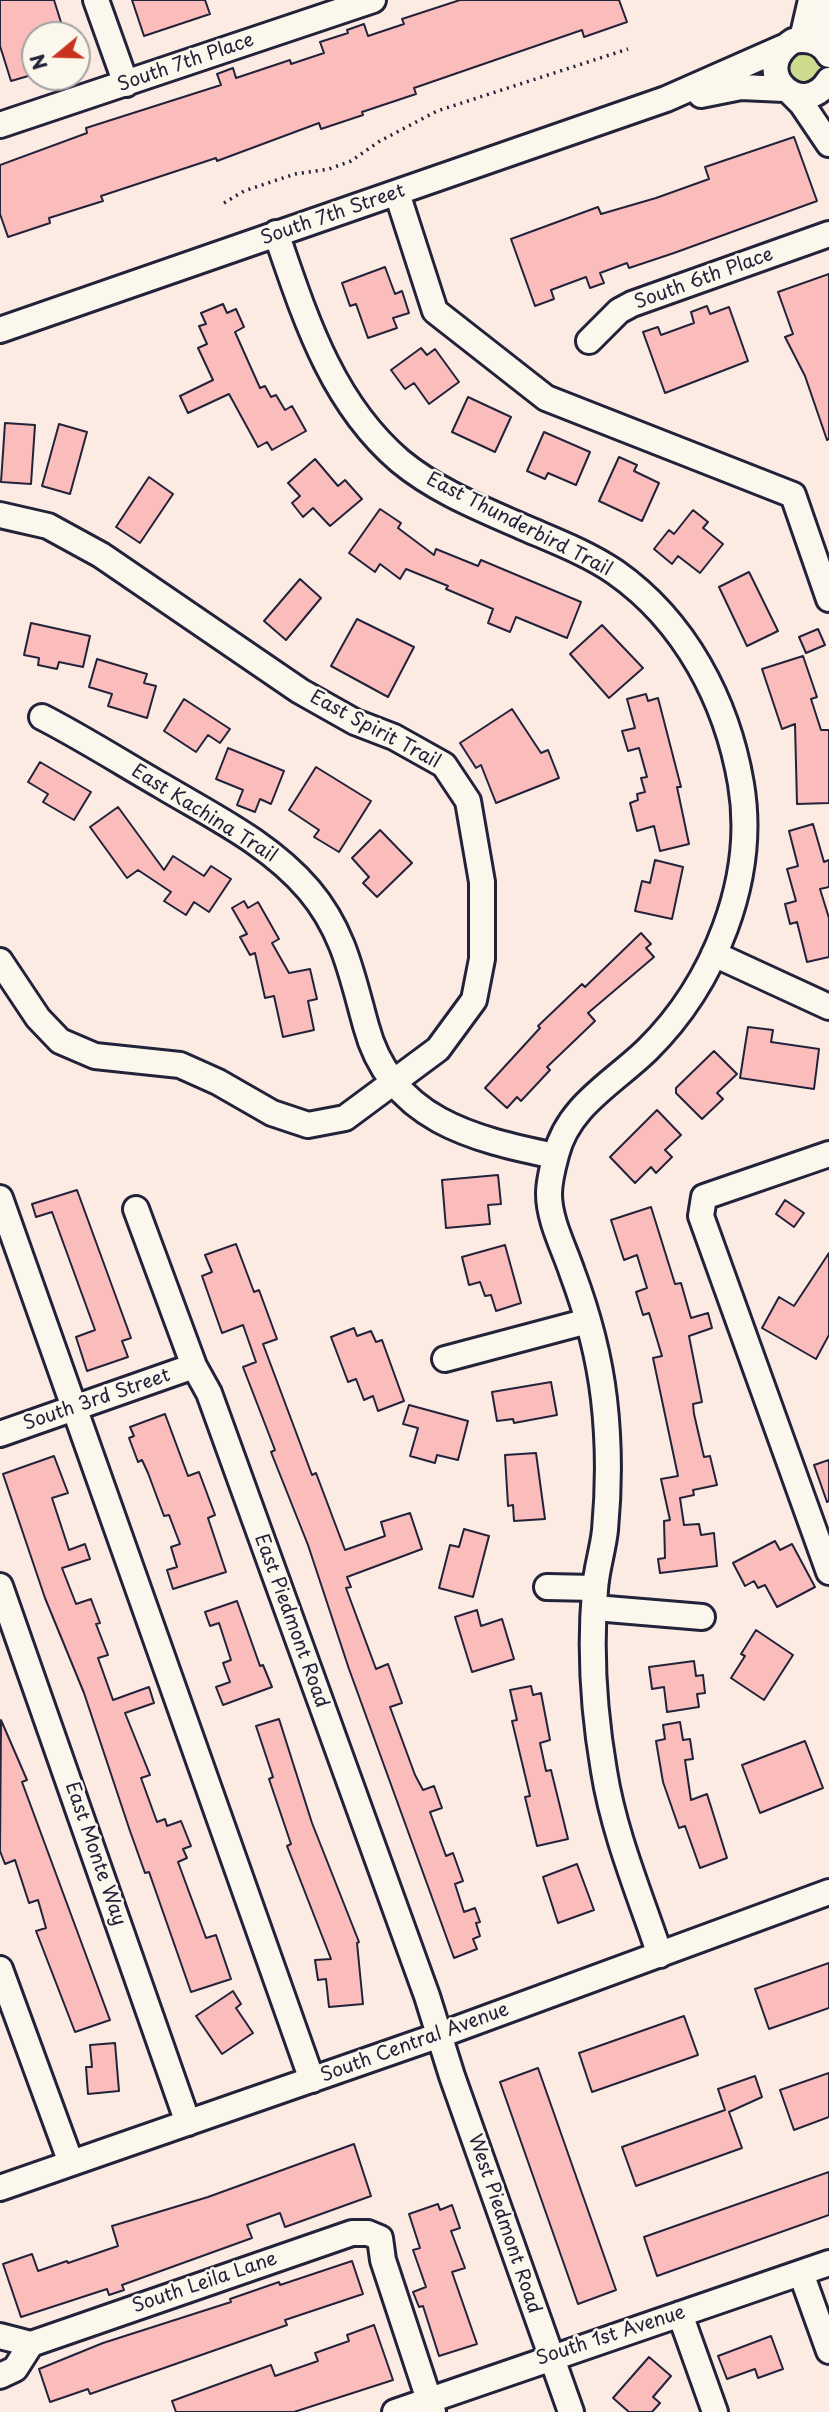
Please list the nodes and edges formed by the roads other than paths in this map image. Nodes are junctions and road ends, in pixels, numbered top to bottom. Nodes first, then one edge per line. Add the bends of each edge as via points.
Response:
1 (96, 0) edge
2 (811, 0) edge
3 (816, 0) edge
4 (361, 2) edge
5 (829, 32) edge
6 (793, 43) junction
7 (829, 55) edge
8 (829, 80) edge
9 (126, 84) junction
10 (788, 91) junction
11 (666, 99) junction
12 (0, 125) edge
13 (829, 144) edge
14 (397, 193) junction
15 (276, 233) junction
16 (829, 234) edge
17 (0, 330) edge
18 (589, 341) dead end
19 (0, 515) edge
20 (829, 599) edge
21 (42, 717) dead end
22 (714, 954) junction
23 (0, 961) edge
24 (829, 1007) edge
25 (394, 1081) junction
26 (829, 1154) edge
27 (555, 1156) junction
28 (0, 1198) edge
29 (136, 1209) dead end
30 (588, 1321) junction
31 (445, 1359) dead end
32 (194, 1366) junction
33 (74, 1408) junction
34 (0, 1434) edge
35 (829, 1572) edge
36 (0, 1586) edge
37 (547, 1587) dead end
38 (595, 1598) junction
39 (702, 1617) dead end
40 (829, 1892) edge
41 (660, 1955) junction
42 (0, 1969) edge
43 (440, 2035) junction
44 (312, 2080) junction
45 (188, 2123) junction
46 (71, 2163) junction
47 (0, 2188) edge
48 (829, 2263) edge
49 (801, 2273) junction
50 (680, 2314) junction
51 (0, 2336) edge
52 (31, 2344) junction
53 (829, 2351) edge
54 (552, 2357) junction
55 (0, 2376) edge
56 (431, 2406) edge
57 (395, 2412) edge
58 (571, 2412) edge
59 (715, 2412) edge

1 - 9 street
2 - 6 street
3 - 5 street
4 - 9 street, South 7th Place
6 - 7 street via 820,44
6 - 10 street via 778,55 775,69
6 - 11 street, South 7th Street
8 - 10 street, South 7th Street via 815,94
9 - 12 street, South 7th Place
10 - 11 street, South 7th Street via 741,88
10 - 13 street
11 - 14 street, South 7th Street
14 - 15 street, South 7th Street
14 - 20 street via 435,311 546,398 793,495
15 - 17 street, South 7th Street
15 - 22 street, East Thunderbird Trail via 321,356 348,404 374,435 433,483 611,569 638,589 693,654 730,735 742,789 735,900
16 - 18 street, South 6th Place via 632,304
19 - 25 street, East Spirit Trail via 48,526 101,555 300,691 444,765 468,802 482,882 482,959 474,1000 438,1049
21 - 25 street, East Kachina Trail via 265,848 291,870 326,911 340,937 351,963 366,1029
22 - 24 street
22 - 27 street, East Thunderbird Trail via 694,992 658,1038 583,1103
23 - 25 street via 37,1018 60,1041 95,1056 180,1065 272,1113 308,1125 345,1118
25 - 27 street, East Kachina Trail via 439,1121 484,1141
26 - 35 street via 704,1197 701,1216
27 - 30 street, East Thunderbird Trail via 549,1195
28 - 33 street
29 - 32 street, East Piedmont Road
30 - 31 street
30 - 38 street, East Thunderbird Trail via 604,1396 608,1455 605,1533
32 - 33 street, South 3rd Street
32 - 43 street, East Piedmont Road via 214,1406
33 - 34 street, South 3rd Street
33 - 44 street
36 - 45 street, East Monte Way
37 - 38 street
38 - 39 street
38 - 41 street, East Thunderbird Trail via 594,1657 604,1773
40 - 41 street, South Central Avenue
41 - 43 street, South Central Avenue
42 - 46 street
43 - 44 street, South Central Avenue
43 - 54 street, West Piedmont Road
44 - 45 street, South Central Avenue
45 - 46 street, South Central Avenue
46 - 47 street, South Central Avenue
48 - 49 street, South 1st Avenue
49 - 50 street, South 1st Avenue
49 - 53 street
50 - 54 street, South 1st Avenue
50 - 59 street
51 - 52 street
52 - 55 street via 15,2369
52 - 56 street, South Leila Lane via 352,2233 368,2233 380,2238 383,2260
54 - 56 street, South 1st Avenue
54 - 58 street, West Piedmont Road
56 - 57 street, South 1st Avenue

